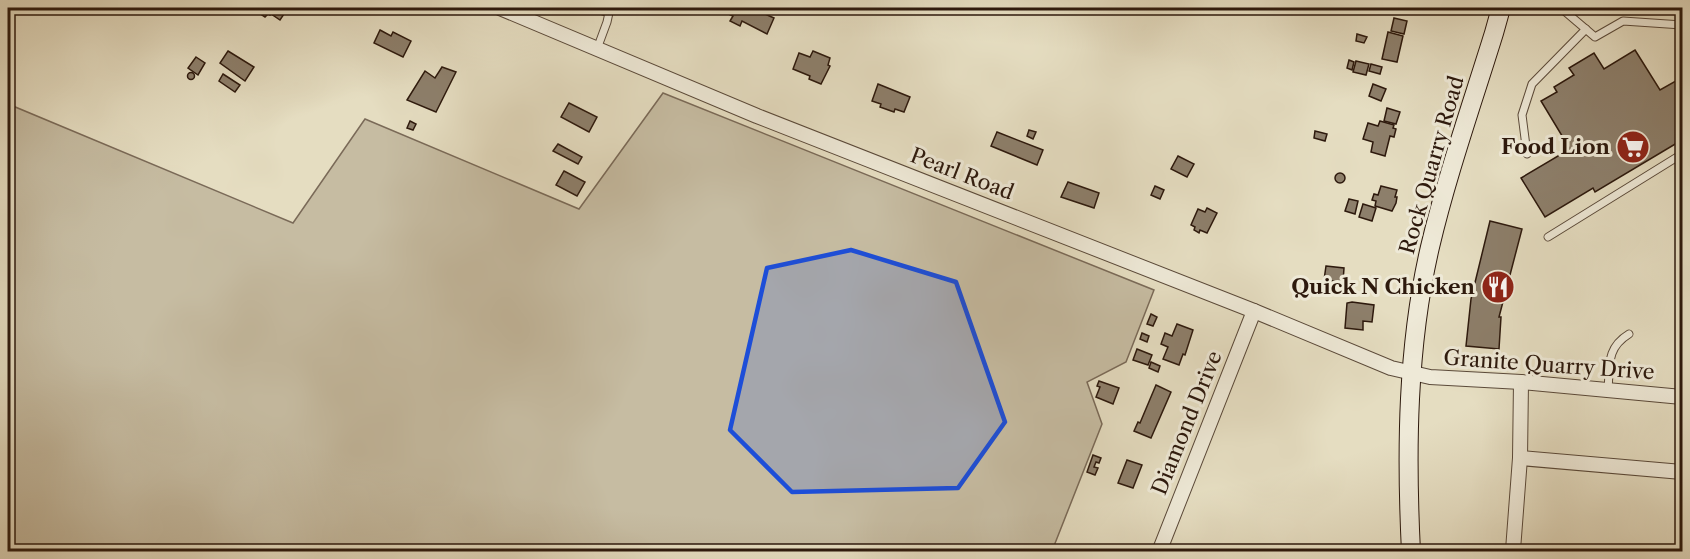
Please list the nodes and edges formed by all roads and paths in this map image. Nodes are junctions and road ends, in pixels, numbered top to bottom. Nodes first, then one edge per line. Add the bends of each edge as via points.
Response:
1 (500, 8) edge
2 (594, 8) edge
3 (1501, 8) edge
4 (1561, 8) edge
5 (609, 10) edge
6 (1683, 25) edge
7 (1586, 29) junction
8 (597, 49) junction
9 (1527, 154) dead end
10 (1683, 154) edge
11 (1548, 237) dead end
12 (1254, 311) junction
13 (1629, 334) dead end
14 (1412, 374) junction
15 (1521, 382) junction
16 (1608, 390) junction
17 (1683, 397) edge
18 (1520, 458) junction
19 (1683, 472) edge
20 (1513, 550) dead end
21 (1159, 552) edge
22 (1411, 552) edge

1 - 8 street, Pearl Road
2 - 5 lane
3 - 14 main road, Rock Quarry Road via 1429,249
4 - 7 lane
5 - 8 lane
6 - 7 lane via 1623,21 1595,37
7 - 9 lane via 1532,84 1522,115
8 - 12 street, Pearl Road
10 - 11 lane
12 - 14 street, Pearl Road
12 - 21 street, Diamond Drive
13 - 16 lane via 1611,351
14 - 15 street, Granite Quarry Drive
14 - 22 main road, Rock Quarry Road via 1408,491
15 - 16 street, Granite Quarry Drive
15 - 18 street
16 - 17 street, Granite Quarry Drive
18 - 19 street
18 - 20 street

